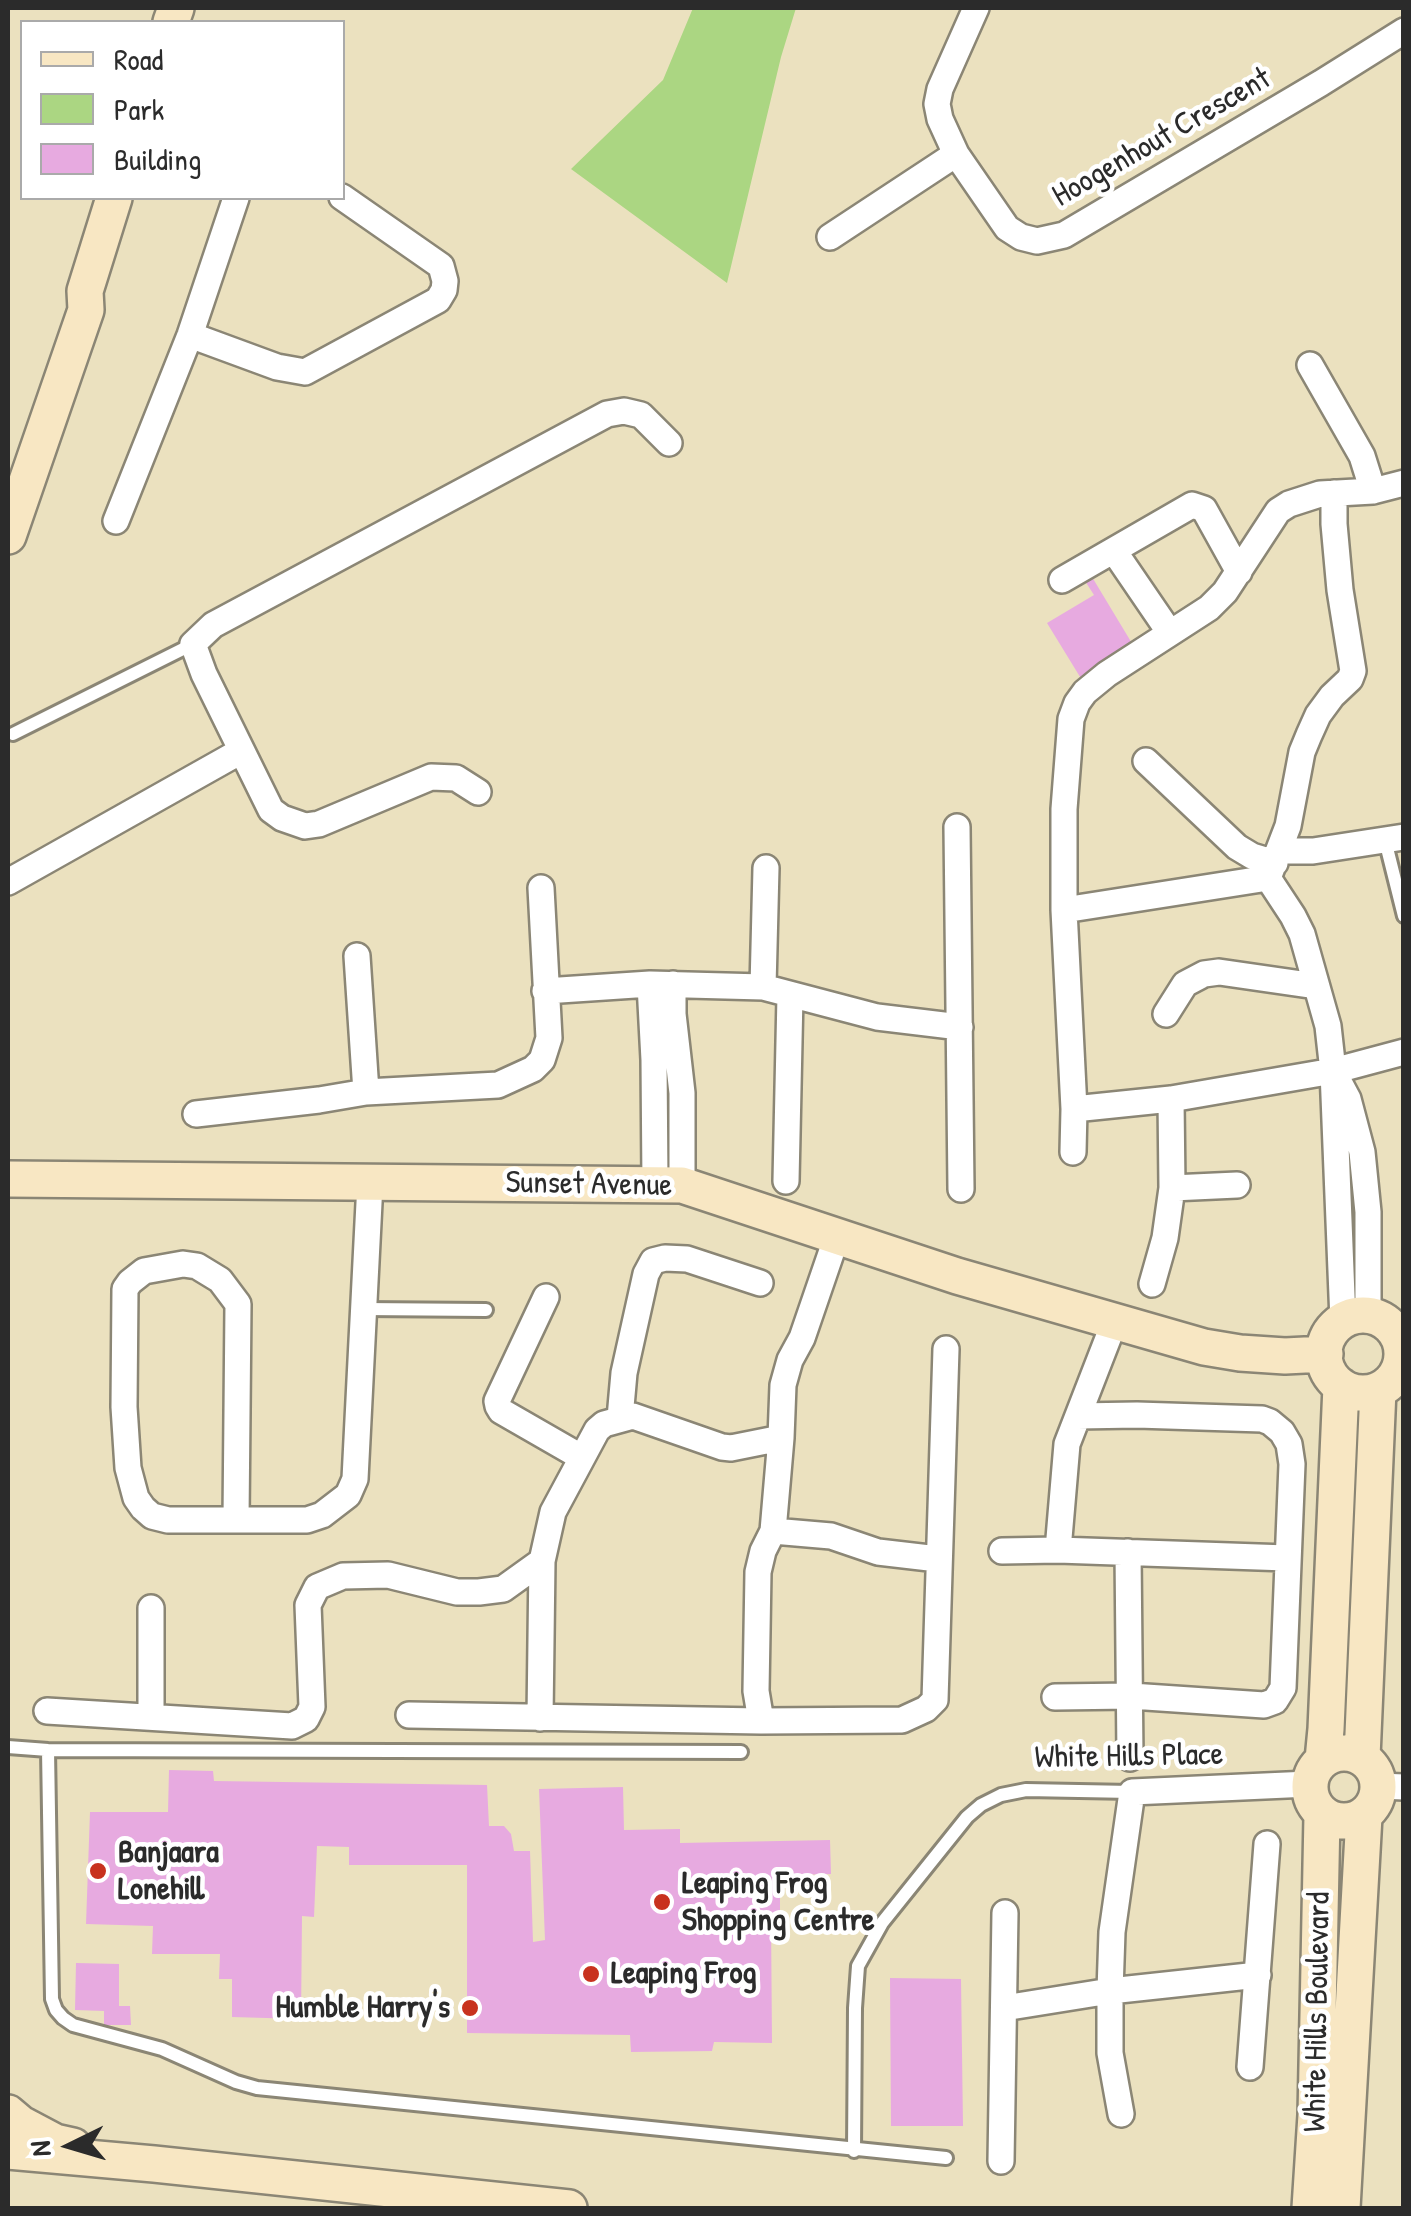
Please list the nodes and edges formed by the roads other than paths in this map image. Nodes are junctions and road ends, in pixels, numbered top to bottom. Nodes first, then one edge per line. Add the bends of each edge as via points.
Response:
1 (976, 8) edge
2 (1404, 31) edge
3 (956, 154) junction
4 (113, 200) edge
5 (131, 200) edge
6 (235, 200) edge
7 (345, 200) edge
8 (830, 237) dead end
9 (86, 310) junction
10 (190, 335) junction
11 (1310, 365) dead end
12 (669, 443) dead end
13 (1404, 482) edge
14 (1373, 491) junction
15 (1334, 492) junction
16 (116, 521) dead end
17 (8, 536) edge
18 (1114, 551) junction
19 (1238, 572) junction
20 (1062, 580) dead end
21 (1170, 633) junction
22 (193, 644) junction
23 (14, 734) dead end
24 (241, 750) junction
25 (1146, 761) dead end
26 (478, 792) dead end
27 (957, 827) dead end
28 (1394, 839) edge
29 (1274, 864) junction
30 (766, 868) dead end
31 (8, 882) edge
32 (541, 888) dead end
33 (1064, 910) junction
34 (1404, 916) edge
35 (357, 956) dead end
36 (661, 984) junction
37 (1316, 986) junction
38 (763, 987) junction
39 (546, 992) junction
40 (790, 996) junction
41 (1166, 1014) dead end
42 (960, 1027) junction
43 (1404, 1052) edge
44 (1333, 1070) junction
45 (366, 1092) junction
46 (1171, 1099) junction
47 (1074, 1109) junction
48 (196, 1114) dead end
49 (1073, 1152) dead end
50 (8, 1179) edge
51 (786, 1181) dead end
52 (370, 1183) junction
53 (668, 1184) junction
54 (1237, 1185) dead end
55 (1172, 1188) junction
56 (961, 1189) dead end
57 (838, 1236) junction
58 (760, 1283) dead end
59 (1152, 1284) dead end
60 (546, 1297) dead end
61 (364, 1308) junction
62 (486, 1310) dead end
63 (1114, 1322) junction
64 (1377, 1323) edge
65 (946, 1349) dead end
66 (1324, 1354) junction
67 (1393, 1376) edge
68 (1341, 1386) junction
69 (1078, 1416) junction
70 (620, 1418) junction
71 (781, 1438) junction
72 (581, 1457) junction
73 (236, 1520) junction
74 (773, 1531) junction
75 (1058, 1550) junction
76 (1002, 1551) dead end
77 (1128, 1552) junction
78 (1287, 1558) junction
79 (938, 1559) junction
80 (542, 1561) junction
81 (503, 1589) junction
82 (151, 1608) dead end
83 (542, 1608) junction
84 (1131, 1696) junction
85 (1055, 1698) dead end
86 (48, 1711) dead end
87 (409, 1715) dead end
88 (151, 1716) junction
89 (540, 1718) junction
90 (761, 1721) junction
91 (8, 1748) edge
92 (48, 1750) junction
93 (740, 1752) dead end
94 (1130, 1758) dead end
95 (1318, 1786) junction
96 (1377, 1787) edge
97 (1132, 1792) junction
98 (1267, 1844) dead end
99 (1005, 1913) dead end
100 (1258, 1975) junction
101 (1110, 1991) junction
102 (1004, 2008) junction
103 (1250, 2067) dead end
104 (1333, 2111) junction
105 (8, 2113) edge
106 (1121, 2114) dead end
107 (8, 2151) edge
108 (854, 2151) junction
109 (946, 2158) dead end
110 (1001, 2161) dead end
111 (154, 2164) junction
112 (569, 2208) edge
113 (1292, 2208) edge
114 (1310, 2208) edge
115 (1342, 2208) edge
116 (1356, 2208) edge

1 - 3 street, Hoogenhout Crescent via 937,104
2 - 3 street, Hoogenhout Crescent via 1048,240 1007,228
3 - 8 street
4 - 9 street via 85,291
5 - 9 street via 97,299
6 - 10 street
7 - 10 street via 441,266 446,281 438,300 305,372
9 - 17 street
10 - 16 street
11 - 14 street via 1362,456
12 - 22 street via 641,415 607,414 212,625
13 - 14 street
14 - 15 street
15 - 19 street via 1278,511
15 - 29 street via 1353,671 1318,716 1302,752
18 - 19 street via 1196,505
18 - 20 street
18 - 21 street
19 - 21 street via 1209,608
21 - 33 street via 1095,682 1072,719
22 - 23 lane
22 - 24 street
24 - 26 street via 271,810 305,826 431,777 456,778
24 - 31 street
25 - 29 street via 1237,846
27 - 42 street
28 - 29 street
28 - 34 lane
29 - 33 street
29 - 37 street
30 - 38 street
32 - 39 street
33 - 47 street
35 - 45 street
36 - 38 street
36 - 39 street
36 - 53 street via 654,1060
37 - 41 street via 1204,974 1185,984
37 - 44 street
38 - 40 street
39 - 45 street via 550,1038 542,1060 522,1076 498,1085
40 - 42 street via 877,1018
40 - 51 street
42 - 56 street
43 - 44 street
44 - 46 street
44 - 64 street
45 - 48 street
46 - 47 street
46 - 55 street
47 - 49 street
50 - 52 street, Sunset Avenue
52 - 53 street, Sunset Avenue
52 - 61 street
53 - 57 street, Sunset Avenue
54 - 55 street
55 - 59 street
57 - 63 street, Sunset Avenue
57 - 71 street via 782,1385
58 - 70 street via 687,1260 653,1261
60 - 72 street via 498,1406
61 - 62 lane
61 - 73 street via 355,1479 348,1496 307,1520
63 - 66 street, Sunset Avenue via 1240,1353
63 - 69 street
64 - 66 street via 1329,1335
64 - 67 street via 1401,1348
65 - 79 street
66 - 68 street
67 - 68 street via 1359,1392
67 - 96 street, White Hills Boulevard
68 - 95 street, White Hills Boulevard
69 - 75 street via 1067,1444
69 - 78 street via 1270,1422 1289,1444 1292,1464
70 - 71 street via 633,1416 722,1447
70 - 72 street via 597,1430
71 - 74 street
72 - 80 street via 553,1512
73 - 73 street via 160,1519 136,1498 124,1408 124,1300 125,1289 144,1272 197,1266 220,1280 238,1304
74 - 79 street
74 - 90 street via 758,1572
75 - 76 street
75 - 77 street
77 - 78 street
77 - 84 street
78 - 84 street via 1283,1688 1275,1701
79 - 90 street via 935,1700 926,1709 902,1720
80 - 81 street
80 - 83 street
81 - 83 street
81 - 88 street via 457,1592 388,1575 343,1576 317,1587 308,1605 312,1707 306,1719 292,1726
82 - 88 street
83 - 89 street
84 - 85 street
84 - 94 street
86 - 88 street
87 - 89 street
89 - 90 street
91 - 92 lane
92 - 93 lane
92 - 108 lane via 52,1999 73,2025 162,2049 257,2088
95 - 96 street via 1339,1753 1351,1753
95 - 96 street via 1332,1820 1343,1822 1354,1821
95 - 97 street, White Hills Place
95 - 104 street, White Hills Boulevard
96 - 104 street, White Hills Boulevard
97 - 101 street
97 - 108 lane, White Hills Place via 1001,1794 967,1817 882,1922 858,1966
98 - 100 street
99 - 102 street
100 - 101 street
100 - 103 street
101 - 102 street
101 - 106 street via 1110,2053
102 - 110 street
104 - 113 street
104 - 114 street, White Hills Boulevard
104 - 115 street, White Hills Boulevard
104 - 116 street
105 - 111 street via 56,2142
107 - 111 street
108 - 109 lane
111 - 112 street

